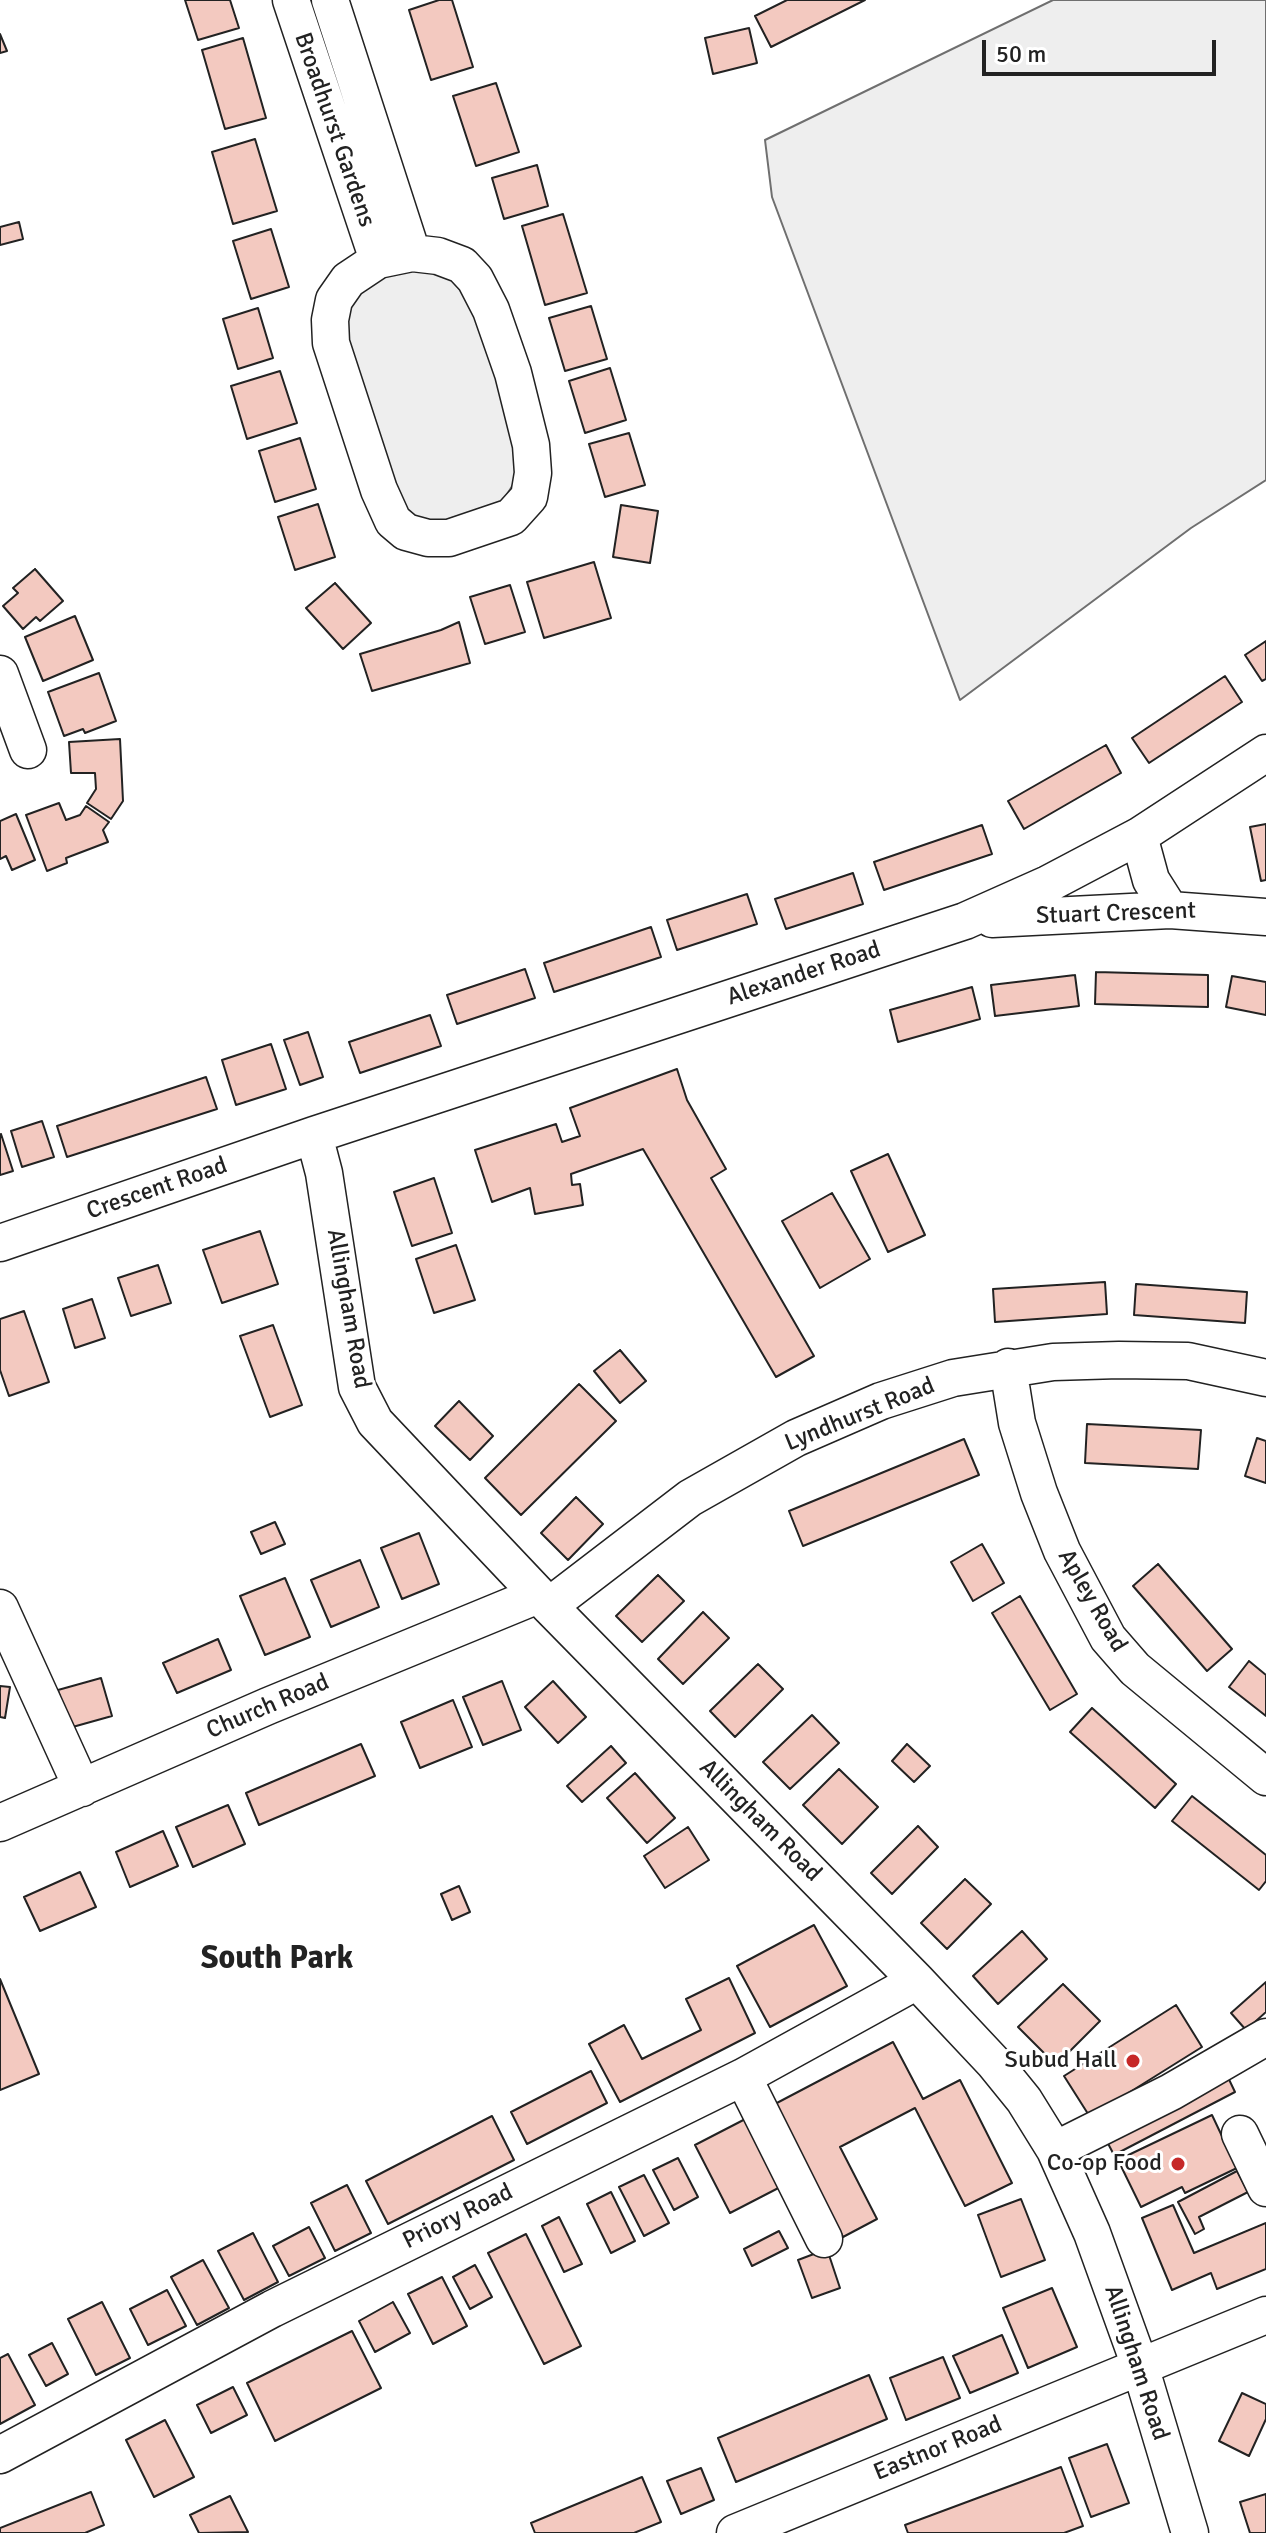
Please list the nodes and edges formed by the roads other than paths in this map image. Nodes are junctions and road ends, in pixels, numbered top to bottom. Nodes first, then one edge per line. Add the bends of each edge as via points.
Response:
1 (291, 0) edge
2 (330, 0) edge
3 (395, 257) junction
4 (3, 691) edge
5 (28, 750) dead end
6 (1266, 753) edge
7 (1139, 836) junction
8 (1170, 910) junction
9 (1266, 917) edge
10 (965, 921) junction
11 (314, 1135) junction
12 (0, 1243) edge
13 (1008, 1367) junction
14 (1266, 1378) edge
15 (543, 1601) junction
16 (0, 1608) edge
17 (1266, 1777) edge
18 (82, 1788) junction
19 (0, 1823) edge
20 (917, 1981) junction
21 (1266, 2037) edge
22 (743, 2077) junction
23 (1240, 2134) dead end
24 (1055, 2150) junction
25 (1266, 2188) edge
26 (824, 2239) dead end
27 (1266, 2315) edge
28 (1140, 2366) junction
29 (0, 2455) edge
30 (735, 2533) edge
31 (1190, 2533) edge

1 - 3 street, Broadhurst Gardens
2 - 3 street, Broadhurst Gardens
3 - 3 street, Broadhurst Gardens via 438,256 462,265 475,279 513,373 531,445 529,497 511,517 449,538 406,532 393,521 331,343 334,300 348,280
4 - 5 street
6 - 7 street, Alexander Road
7 - 8 street via 1151,880
7 - 10 street, Alexander Road
8 - 9 street, Stuart Crescent
8 - 10 street, Stuart Crescent
10 - 11 street, Alexander Road
11 - 12 street, Crescent Road
11 - 15 street, Allingham Road via 357,1387 375,1422 400,1451
13 - 14 street, Lyndhurst Road via 1188,1361
13 - 15 street, Lyndhurst Road via 881,1401 796,1438 690,1498
13 - 17 street, Apley Road via 1017,1423 1039,1493 1062,1551 1108,1638 1135,1669
15 - 18 street, Church Road via 268,1706
15 - 20 street, Allingham Road
16 - 18 street
18 - 19 street, Church Road
20 - 22 street, Priory Road
20 - 24 street, Allingham Road via 994,2063
21 - 24 street
22 - 26 street
22 - 29 street, Priory Road via 272,2309
23 - 25 street
24 - 28 street, Allingham Road via 1092,2233
27 - 28 street, Eastnor Road
28 - 30 street, Eastnor Road
28 - 31 street, Allingham Road

